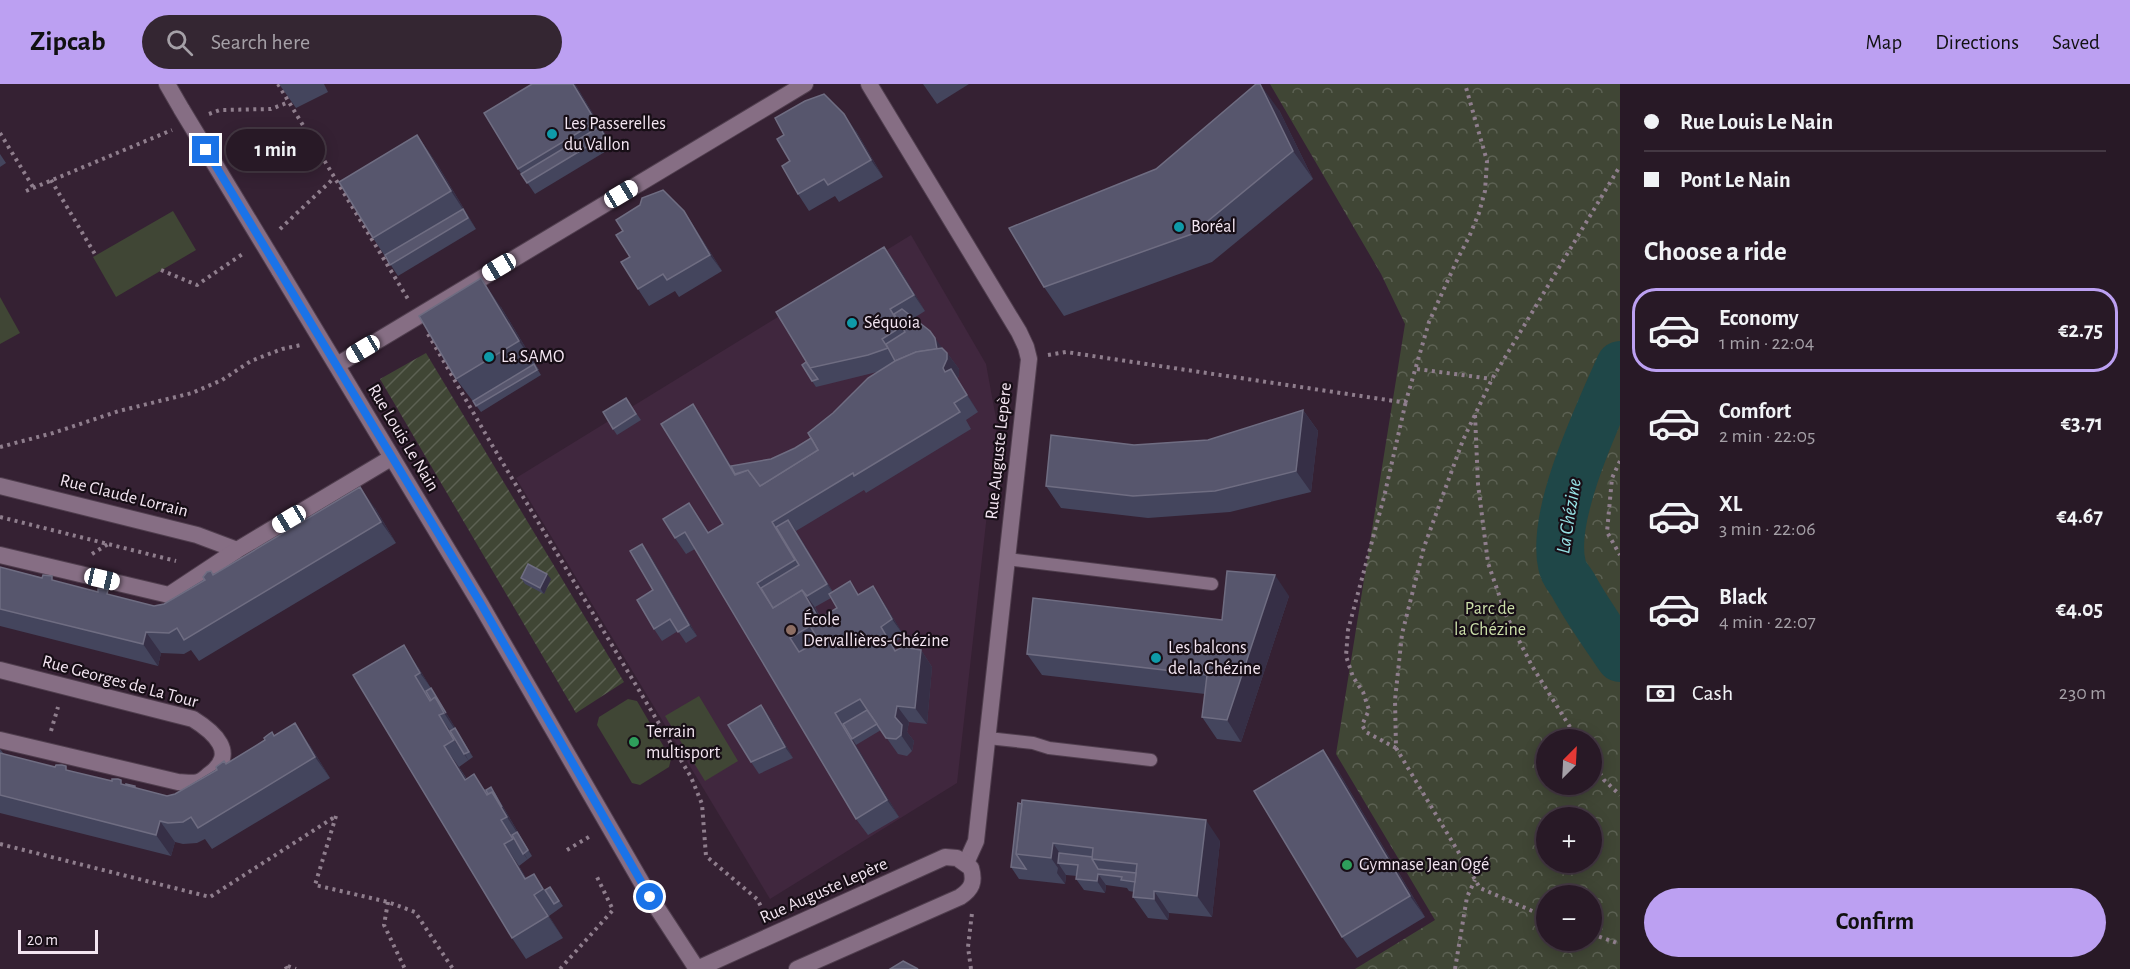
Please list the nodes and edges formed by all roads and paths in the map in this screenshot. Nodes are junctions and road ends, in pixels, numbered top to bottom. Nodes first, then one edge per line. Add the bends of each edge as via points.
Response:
1 (167, 84) edge
2 (278, 84) edge
3 (805, 84) edge
4 (869, 84) edge
5 (1465, 84) edge
6 (289, 102) junction
7 (198, 119) dead end
8 (177, 128) dead end
9 (0, 133) edge
10 (1620, 166) edge
11 (51, 180) junction
12 (33, 187) junction
13 (26, 191) dead end
14 (96, 256) dead end
15 (417, 315) junction
16 (305, 344) dead end
17 (1029, 359) junction
18 (337, 365) junction
19 (1416, 369) junction
20 (1492, 379) junction
21 (1406, 401) junction
22 (1475, 414) junction
23 (0, 447) edge
24 (391, 458) junction
25 (1620, 461) edge
26 (0, 486) edge
27 (0, 517) edge
28 (109, 544) junction
29 (237, 550) junction
30 (0, 555) edge
31 (1620, 555) edge
32 (83, 559) dead end
33 (1007, 559) junction
34 (176, 561) dead end
35 (1212, 584) dead end
36 (0, 670) edge
37 (61, 698) dead end
38 (1571, 729) edge
39 (49, 738) dead end
40 (988, 738) junction
41 (0, 740) edge
42 (1396, 748) junction
43 (1151, 760) dead end
44 (1602, 777) edge
45 (1620, 795) edge
46 (594, 834) dead end
47 (0, 844) edge
48 (567, 850) dead end
49 (966, 863) junction
50 (596, 876) dead end
51 (1475, 880) junction
52 (972, 886) junction
53 (388, 902) junction
54 (1536, 913) edge
55 (775, 934) junction
56 (1602, 938) edge
57 (1620, 944) edge
58 (287, 969) edge
59 (296, 969) edge
60 (405, 969) edge
61 (453, 969) edge
62 (560, 969) edge
63 (697, 969) edge
64 (797, 969) edge
65 (971, 969) edge
66 (1455, 969) edge

1 - 18 street, Rue Louis Le Nain, bridge
2 - 6 path
3 - 15 street
4 - 17 street, Rue Auguste Lepère via 1019,332
5 - 19 path via 1487,161 1485,190 1469,237 1429,322
6 - 7 path via 271,109 220,110
6 - 15 path
8 - 11 path
9 - 12 path
10 - 20 path
11 - 12 path
11 - 14 path
12 - 13 path
15 - 18 street
15 - 55 path via 691,777 702,804 706,856 757,899
16 - 23 path via 251,361 192,393
17 - 21 path via 1066,352
17 - 33 street, Rue Auguste Lepère
18 - 24 street, Rue Louis Le Nain
19 - 20 path
19 - 21 path
20 - 22 path
21 - 42 path via 1348,630 1346,656 1368,704 1362,725 1366,732
22 - 38 path via 1478,484 1488,563 1506,615
22 - 42 path via 1424,547 1402,634 1395,700
24 - 29 street
24 - 63 street, Rue Louis Le Nain via 481,604 650,897
25 - 31 path via 1612,478 1607,532
26 - 29 street, Rue Claude Lorrain via 197,535
27 - 28 path
28 - 32 path
28 - 34 path
29 - 30 street via 169,595
33 - 35 lane
33 - 40 street, Rue Auguste Lepère
36 - 41 street, Rue Georges de La Tour via 193,719 210,729 221,743 222,757 217,769 199,782 178,783
37 - 39 path
40 - 43 lane
40 - 49 street, Rue Auguste Lepère via 976,841
42 - 51 path
44 - 45 path
46 - 48 path
47 - 53 path via 210,897 336,816 315,885
49 - 52 street via 973,874
49 - 55 street, Rue Auguste Lepère via 945,857
50 - 62 path via 613,910
51 - 54 path via 1480,888
51 - 66 path via 1467,897
52 - 64 street via 960,897
52 - 65 path
53 - 60 path via 384,925
53 - 61 path via 415,912
55 - 63 street, Rue Auguste Lepère
56 - 57 path
58 - 59 path via 285,965

